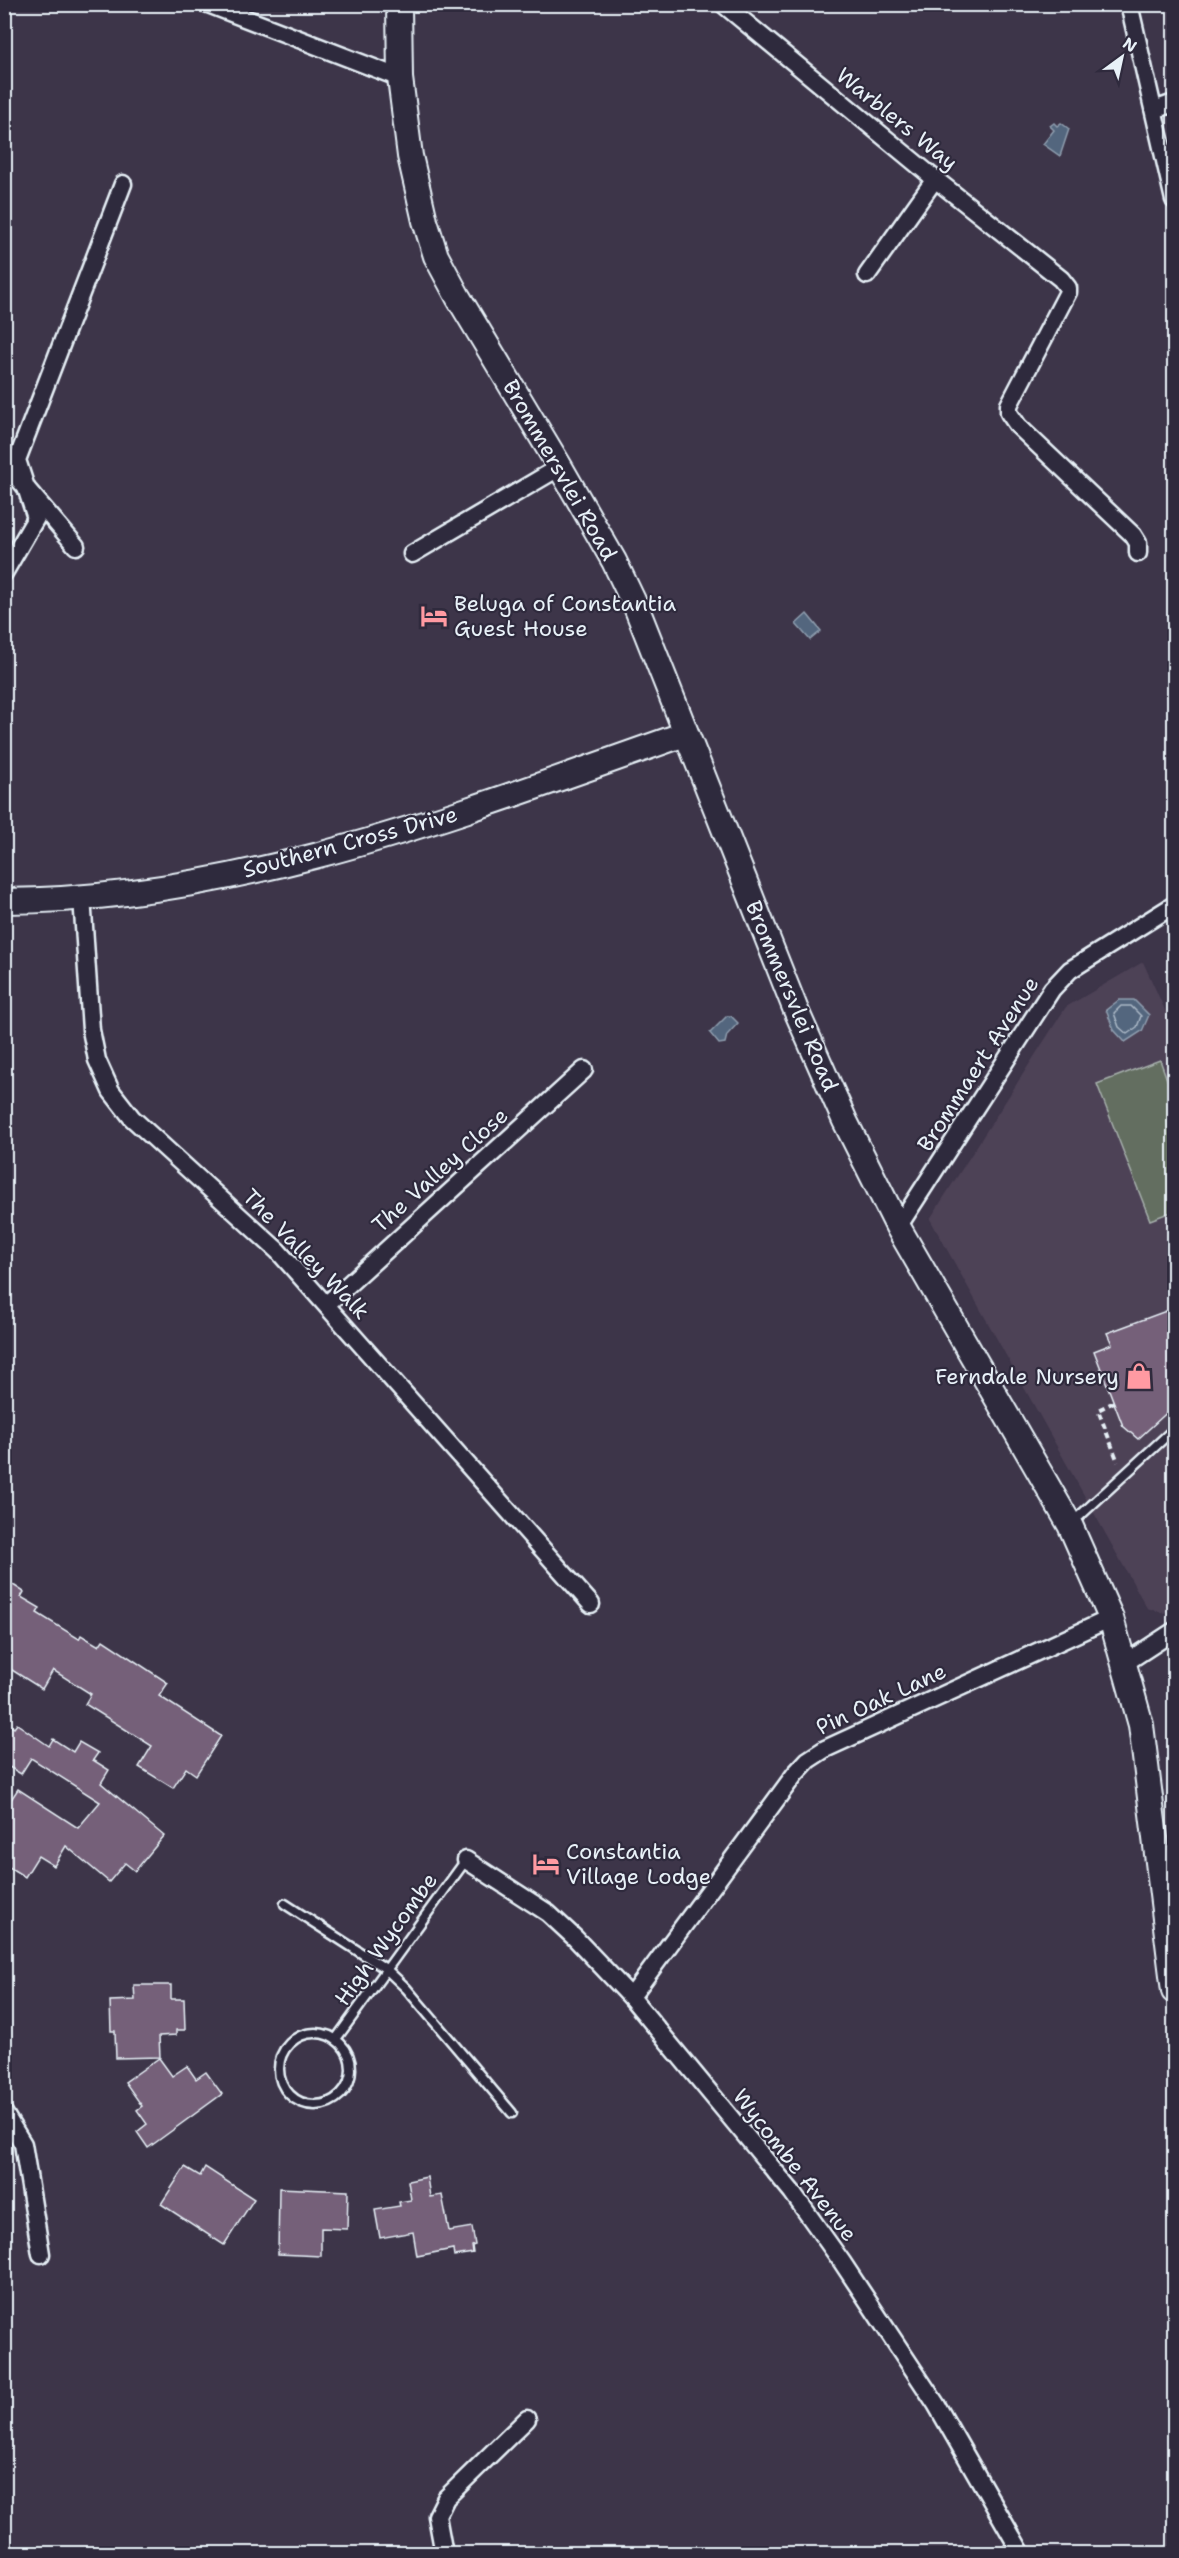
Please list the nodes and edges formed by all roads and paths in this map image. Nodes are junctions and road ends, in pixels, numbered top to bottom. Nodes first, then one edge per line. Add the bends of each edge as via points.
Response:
1 (208, 4) edge
2 (399, 4) edge
3 (723, 4) edge
4 (1129, 4) edge
5 (400, 78) junction
6 (1174, 103) edge
7 (1154, 110) junction
8 (935, 180) junction
9 (123, 184) dead end
10 (1174, 200) edge
11 (867, 275) dead end
12 (4, 462) edge
13 (560, 467) junction
14 (27, 489) junction
15 (76, 546) dead end
16 (1138, 553) dead end
17 (412, 554) dead end
18 (4, 573) edge
19 (686, 734) junction
20 (82, 897) junction
21 (4, 901) edge
22 (1174, 905) edge
23 (584, 1070) dead end
24 (898, 1227) junction
25 (327, 1304) junction
26 (1114, 1402) dead end
27 (1174, 1429) edge
28 (1126, 1472) junction
29 (1070, 1525) junction
30 (591, 1604) dead end
31 (1111, 1618) junction
32 (1174, 1631) edge
33 (1125, 1663) junction
34 (466, 1860) joint
35 (285, 1904) dead end
36 (386, 1969) junction
37 (1174, 1990) edge
38 (631, 1997) junction
39 (336, 2039) junction
40 (4, 2113) edge
41 (512, 2113) dead end
42 (41, 2254) dead end
43 (527, 2419) dead end
44 (444, 2553) edge
45 (1022, 2553) edge

1 - 5 street
2 - 5 street, Brommersvlei Road
3 - 8 street, Warblers Way
4 - 7 street
5 - 13 street, Brommersvlei Road via 410,156 436,256
6 - 7 street
7 - 10 street
8 - 11 street
8 - 16 street, Warblers Way via 1068,288 1009,405 1010,413 1018,426 1133,535
9 - 14 street via 17,460
12 - 14 street
13 - 17 street
13 - 19 street, Brommersvlei Road via 637,609
14 - 15 street
14 - 18 street via 36,518
19 - 20 street, Southern Cross Drive via 418,827 295,862 183,885
19 - 24 street, Brommersvlei Road via 795,1008
20 - 21 street, Southern Cross Drive
20 - 25 street, The Valley Walk via 91,1030 97,1060 111,1091 132,1118 278,1251
22 - 24 street, Brommaert Avenue via 1070,970 1052,989
23 - 25 street, The Valley Close
24 - 29 street, Brommersvlei Road
25 - 30 street, The Valley Walk
26 - 28 path via 1098,1410 1115,1459
27 - 28 lane
28 - 29 lane
29 - 31 street, Brommersvlei Road
31 - 33 street, Brommersvlei Road
31 - 38 street, Pin Oak Lane via 808,1760
32 - 33 street
33 - 37 street, Brommersvlei Road via 1141,1725
34 - 36 lane, High Wycombe
34 - 38 street, Wycombe Avenue via 548,1913
35 - 36 lane
36 - 39 lane, High Wycombe
36 - 41 lane
38 - 45 street, Wycombe Avenue via 792,2192 842,2262 936,2404
39 - 39 lane, High Wycombe via 347,2051 349,2083 340,2096 326,2104 294,2100 283,2088 278,2072 281,2056 290,2043 304,2034 320,2033
40 - 42 street via 23,2144
43 - 44 street via 446,2498 437,2516

